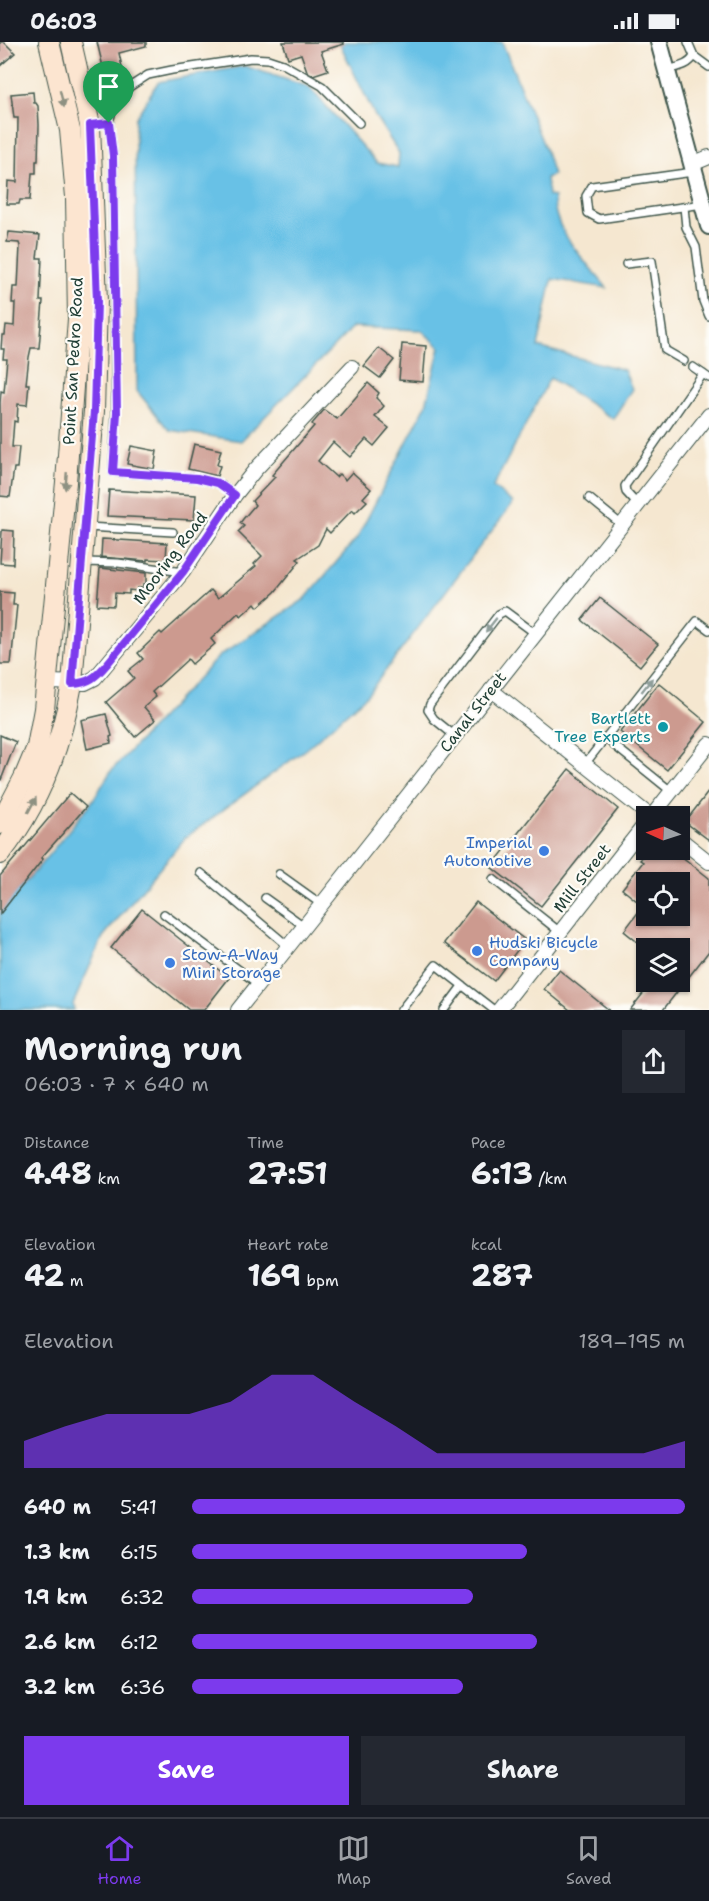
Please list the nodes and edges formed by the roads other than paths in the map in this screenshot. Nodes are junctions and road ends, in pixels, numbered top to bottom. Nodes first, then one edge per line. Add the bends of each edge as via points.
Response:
1 (49, 42) edge
2 (71, 42) edge
3 (659, 42) edge
4 (688, 42) edge
5 (694, 56) junction
6 (709, 67) edge
7 (667, 70) junction
8 (109, 123) junction
9 (359, 123) dead end
10 (90, 125) junction
11 (709, 157) edge
12 (693, 168) junction
13 (703, 204) junction
14 (684, 207) junction
15 (709, 226) edge
16 (626, 264) dead end
17 (709, 316) edge
18 (684, 361) dead end
19 (352, 367) dead end
20 (693, 367) dead end
21 (706, 376) edge
22 (94, 411) junction
23 (117, 413) junction
24 (709, 415) edge
25 (235, 495) junction
26 (589, 498) dead end
27 (638, 505) junction
28 (622, 525) junction
29 (84, 527) junction
30 (173, 532) dead end
31 (81, 561) junction
32 (183, 572) junction
33 (709, 630) edge
34 (536, 634) junction
35 (47, 682) junction
36 (72, 684) junction
37 (491, 690) junction
38 (455, 736) junction
39 (605, 738) junction
40 (709, 744) edge
41 (585, 764) junction
42 (672, 792) junction
43 (638, 806) edge
44 (660, 806) edge
45 (0, 824) edge
46 (636, 837) edge
47 (690, 847) edge
48 (0, 854) edge
49 (709, 862) edge
50 (201, 873) dead end
51 (279, 874) dead end
52 (493, 879) dead end
53 (265, 898) dead end
54 (321, 904) junction
55 (164, 914) dead end
56 (304, 926) junction
57 (560, 932) junction
58 (288, 946) junction
59 (258, 984) junction
60 (462, 986) junction
61 (240, 1009) edge
62 (401, 1010) edge
63 (444, 1010) edge
64 (494, 1010) edge
65 (499, 1010) edge

1 -> 35 main road, Point San Pedro Road via 70,130 76,197 78,320
2 - 10 main road, Point San Pedro Road
3 - 7 street
4 - 5 lane
5 - 6 lane
5 - 7 lane via 690,63
7 - 12 street
8 - 9 lane via 114,102 123,91 148,75 251,58 283,64 322,86
8 - 10 lane
8 - 23 lane via 113,156
10 - 22 main road, Point San Pedro Road via 97,301
11 - 12 street
12 - 13 street
12 - 14 lane via 592,186 586,196 588,213 599,219
13 - 14 lane
13 - 15 street
14 - 17 lane
16 - 18 lane via 652,261 665,350
19 - 25 street, Mooring Road
20 - 21 lane
21 - 27 lane via 625,486
22 - 23 lane
22 - 29 main road, Point San Pedro Road
23 - 25 lane via 113,472 197,478 218,483
24 - 27 street, Canal Street
25 - 32 street, Mooring Road
26 - 28 lane
27 - 28 street, Canal Street
28 - 34 street, Canal Street
29 - 30 lane
29 - 31 main road, Point San Pedro Road
31 - 32 lane
31 - 36 main road, Point San Pedro Road
32 - 36 street, Mooring Road via 95,678
39 -> 33 lane via 697,621
34 - 37 street, Canal Street
34 -> 38 lane via 514,616 505,611 500,614 430,704 428,710 434,719
35 - 36 street, Mooring Road
35 - 45 main road, Point San Pedro Road via 37,747
48 -> 36 main road, Point San Pedro Road via 18,831 56,752
37 - 38 street, Canal Street
37 - 41 street
38 - 54 street, Canal Street
39 - 41 lane
39 - 42 lane
40 - 42 street
41 - 43 street
42 - 44 street
46 - 57 street, Mill Street
47 - 49 street
50 - 58 lane
51 - 54 lane
52 - 57 lane
53 - 56 lane
54 - 56 street, Canal Street
55 - 59 lane
56 - 58 street, Canal Street
57 - 65 street, Mill Street
58 - 59 street, Canal Street
59 - 61 street, Canal Street
60 - 62 lane via 436,965
60 - 63 lane
60 - 64 lane

